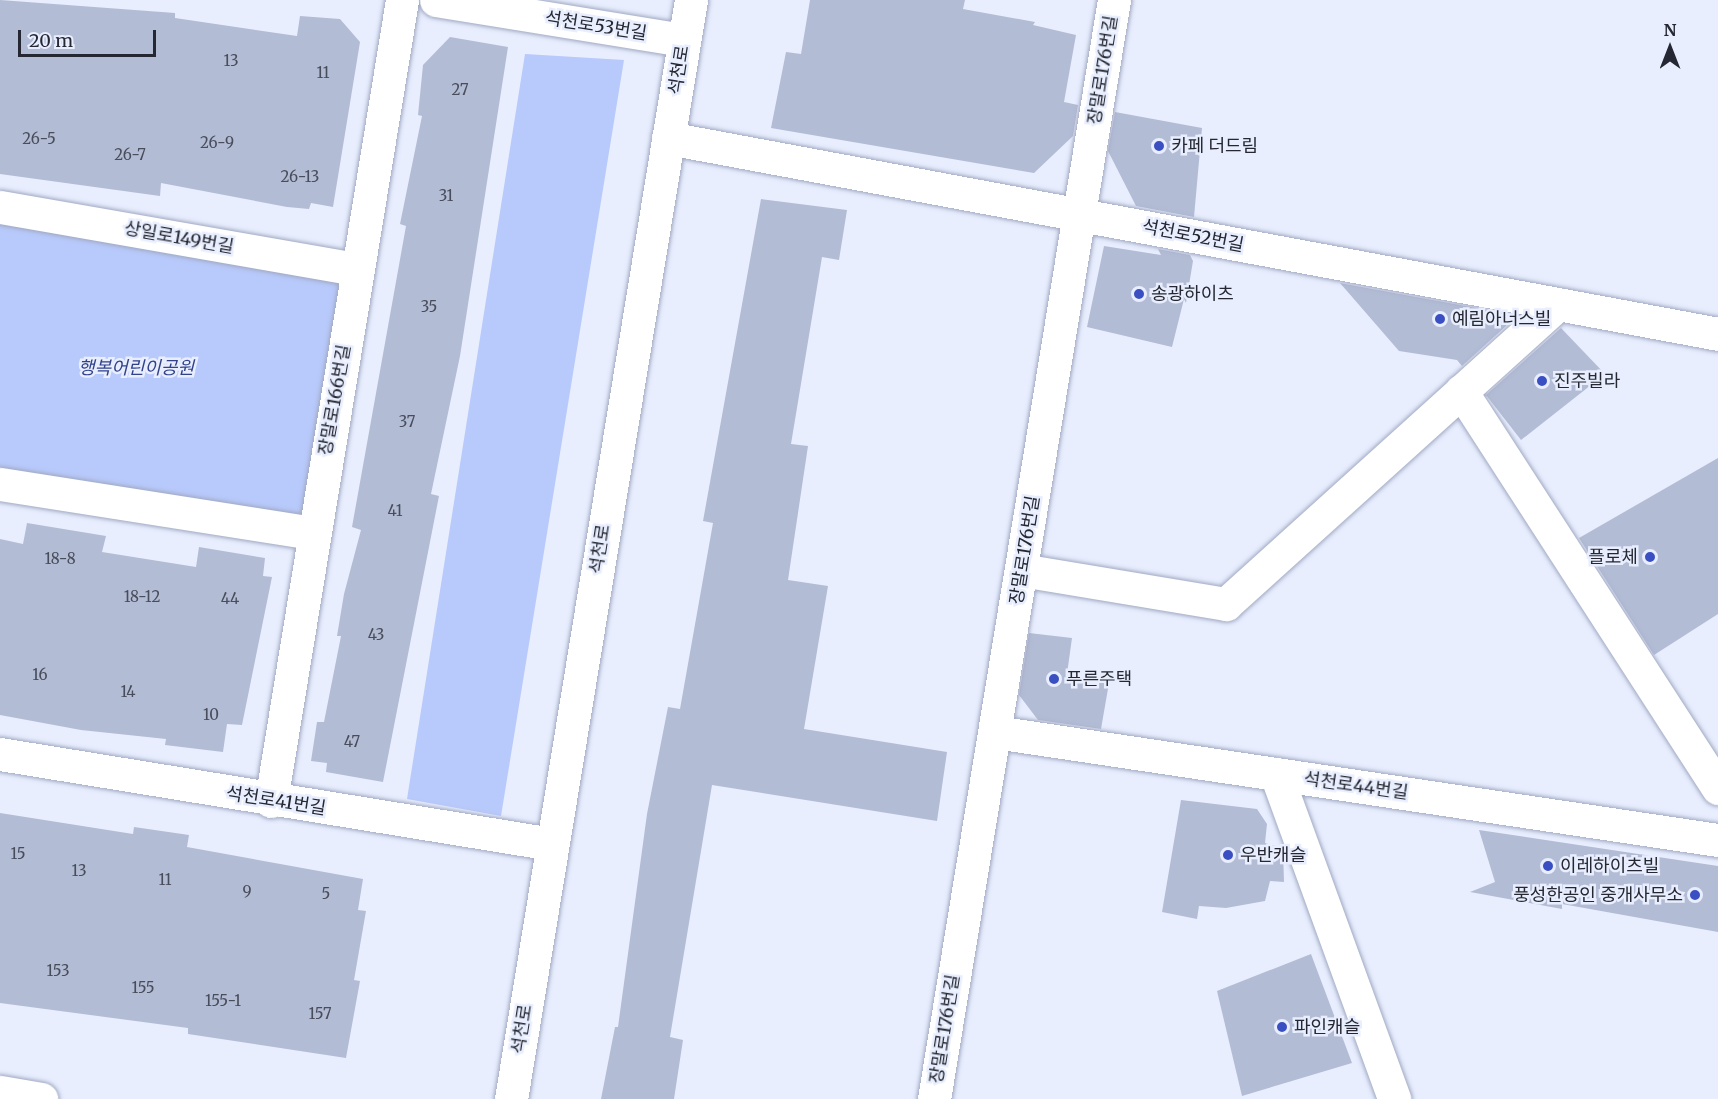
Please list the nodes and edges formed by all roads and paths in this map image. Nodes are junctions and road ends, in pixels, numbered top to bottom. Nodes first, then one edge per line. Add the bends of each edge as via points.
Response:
1 (402, 0) edge
2 (436, 0) edge
3 (691, 0) edge
4 (1114, 0) edge
5 (684, 40) junction
6 (668, 138) junction
7 (0, 207) edge
8 (1080, 215) junction
9 (357, 269) junction
10 (1558, 304) junction
11 (1718, 334) edge
12 (1461, 391) junction
13 (0, 484) edge
14 (313, 533) junction
15 (1021, 570) junction
16 (995, 732) junction
17 (0, 754) edge
18 (1276, 774) junction
19 (1718, 788) edge
20 (271, 801) junction
21 (1718, 840) edge
22 (552, 844) junction
23 (0, 1092) edge
24 (41, 1099) edge
25 (511, 1099) edge
26 (934, 1099) edge
27 (1394, 1099) edge

1 - 9 street, 장말로166번길
2 - 5 street, 석천로53번길
3 - 5 street, 석천로
4 - 8 street, 장말로176번길
5 - 6 street, 석천로
6 - 8 street, 석천로52번길
6 - 22 street, 석천로
7 - 9 street, 상일로149번길
8 - 10 street, 석천로52번길
8 - 15 street, 장말로176번길
9 - 14 street, 장말로166번길
10 - 11 street, 석천로52번길
10 - 12 street
12 - 15 street via 1226,604
12 - 19 street
13 - 14 street
14 - 20 street, 장말로166번길
15 - 16 street, 장말로176번길
16 - 18 street, 석천로44번길
16 - 26 street, 장말로176번길
17 - 20 street, 석천로41번길
18 - 21 street, 석천로44번길
18 - 27 street
20 - 22 street, 석천로41번길
22 - 25 street, 석천로
23 - 24 street

